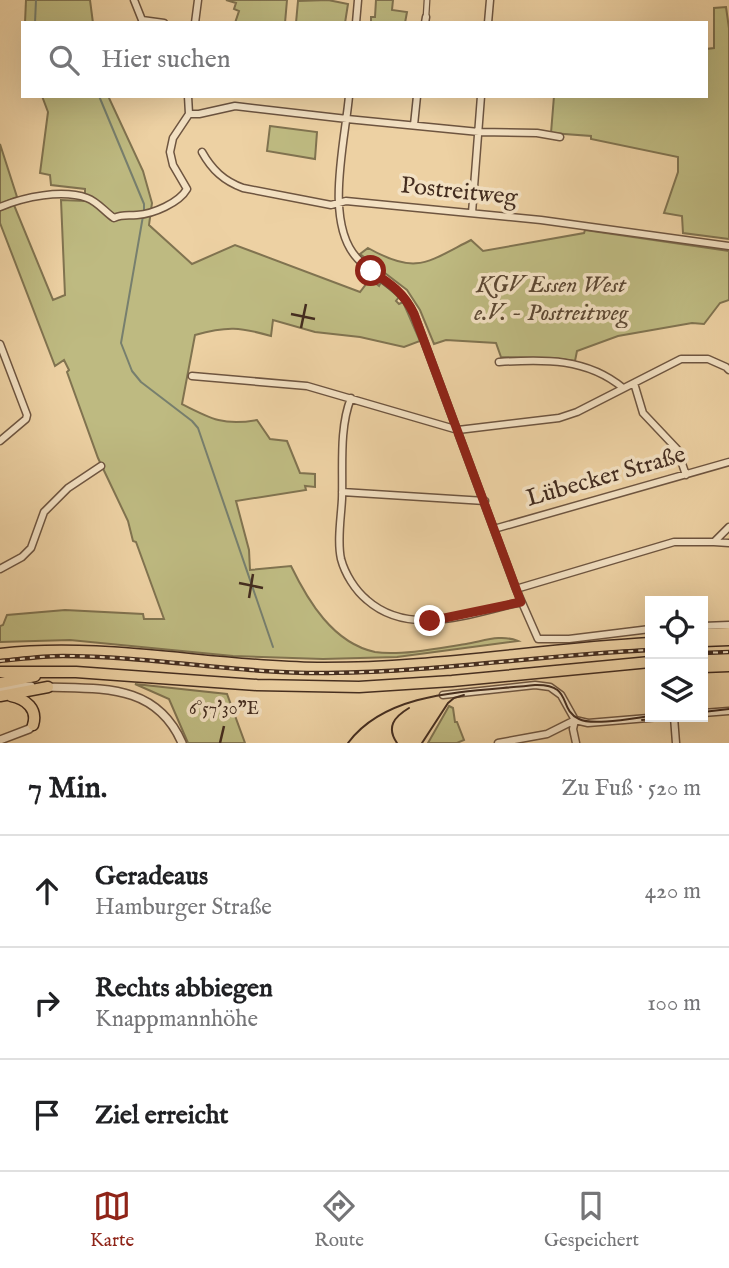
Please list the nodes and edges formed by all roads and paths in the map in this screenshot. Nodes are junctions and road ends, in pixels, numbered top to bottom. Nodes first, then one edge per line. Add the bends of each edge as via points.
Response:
1 (134, 0) edge
2 (198, 0) edge
3 (358, 0) edge
4 (427, 0) edge
5 (490, 0) edge
6 (425, 20) edge
7 (149, 21) edge
8 (195, 21) edge
9 (356, 21) edge
10 (488, 21) edge
11 (188, 98) edge
12 (349, 98) edge
13 (417, 98) edge
14 (481, 98) edge
15 (188, 114) junction
16 (347, 119) junction
17 (414, 125) junction
18 (478, 132) junction
19 (560, 137) dead end
20 (202, 152) dead end
21 (338, 204) junction
22 (0, 207) edge
23 (472, 213) junction
24 (729, 246) edge
25 (0, 344) edge
26 (499, 362) dead end
27 (728, 366) edge
28 (192, 376) dead end
29 (634, 383) junction
30 (623, 388) junction
31 (351, 398) junction
32 (458, 430) junction
33 (0, 441) edge
34 (729, 462) edge
35 (101, 466) dead end
36 (686, 475) junction
37 (342, 492) junction
38 (485, 500) junction
39 (729, 527) edge
40 (494, 529) junction
41 (713, 542) junction
42 (729, 543) edge
43 (0, 569) edge
44 (516, 589) junction
45 (521, 602) junction
46 (729, 625) edge
47 (708, 626) edge
48 (645, 630) edge
49 (729, 633) edge
50 (708, 634) edge
51 (645, 637) edge
52 (729, 640) edge
53 (708, 641) edge
54 (645, 643) edge
55 (574, 649) junction
56 (0, 653) edge
57 (729, 658) edge
58 (708, 659) edge
59 (645, 662) edge
60 (617, 665) junction
61 (729, 666) edge
62 (708, 667) edge
63 (645, 668) edge
64 (76, 671) junction
65 (0, 672) edge
66 (0, 683) edge
67 (48, 687) joint
68 (2, 693) edge
69 (443, 695) dead end
70 (729, 711) edge
71 (708, 713) edge
72 (645, 718) edge
73 (575, 720) junction
74 (674, 722) edge
75 (33, 725) joint
76 (0, 740) edge
77 (182, 743) edge
78 (498, 743) edge
79 (576, 743) edge
80 (676, 743) edge

1 - 7 street via 142,20
2 - 8 street
3 - 9 street
4 - 6 street
5 - 10 street
11 - 15 street
12 - 16 street
13 - 17 street
14 - 18 street
15 - 16 street via 235,106
15 - 22 street via 170,152 187,190 174,201 144,214 114,218 87,198 70,196 24,198
16 - 17 street
16 - 21 street
17 - 18 street
18 - 19 street
18 - 23 street
20 - 21 street, Postreitweg via 212,168 243,188
21 - 23 street, Postreitweg
21 - 32 street via 344,239 354,256 408,302
23 - 24 street, Postreitweg
25 - 33 street via 27,415
26 - 30 street via 564,361 599,372
27 - 29 street via 708,359 681,359
28 - 31 street via 293,383
29 - 30 street
29 - 36 street via 643,413 677,449
30 - 32 street via 559,418
31 - 32 street
31 - 37 street
32 - 38 street
34 - 36 street, Lübecker Straße
35 - 43 street via 68,488 44,512 28,552
36 - 40 street, Lübecker Straße
37 - 38 street
37 - 45 street via 341,558 354,586 376,607 416,622
38 - 40 street
39 - 41 street
40 - 44 street
41 - 42 street
41 - 44 street via 674,542
44 - 45 street
45 - 48 street via 542,641
46 - 47 street
49 - 50 highway
51 - 55 highway
52 - 53 highway
54 - 55 highway
55 - 56 highway via 337,668 67,651
57 - 58 highway
59 - 60 highway
60 - 63 highway
60 - 64 highway via 348,687
61 - 62 highway
64 - 65 highway
64 - 66 highway
67 - 68 highway
67 - 77 street via 106,689 138,696 161,711
68 - 75 highway via 27,702 35,715
69 - 73 street via 545,686 561,695
70 - 71 street
72 - 73 street
73 - 78 street via 547,734
73 - 79 street
74 - 80 street
75 - 76 street

